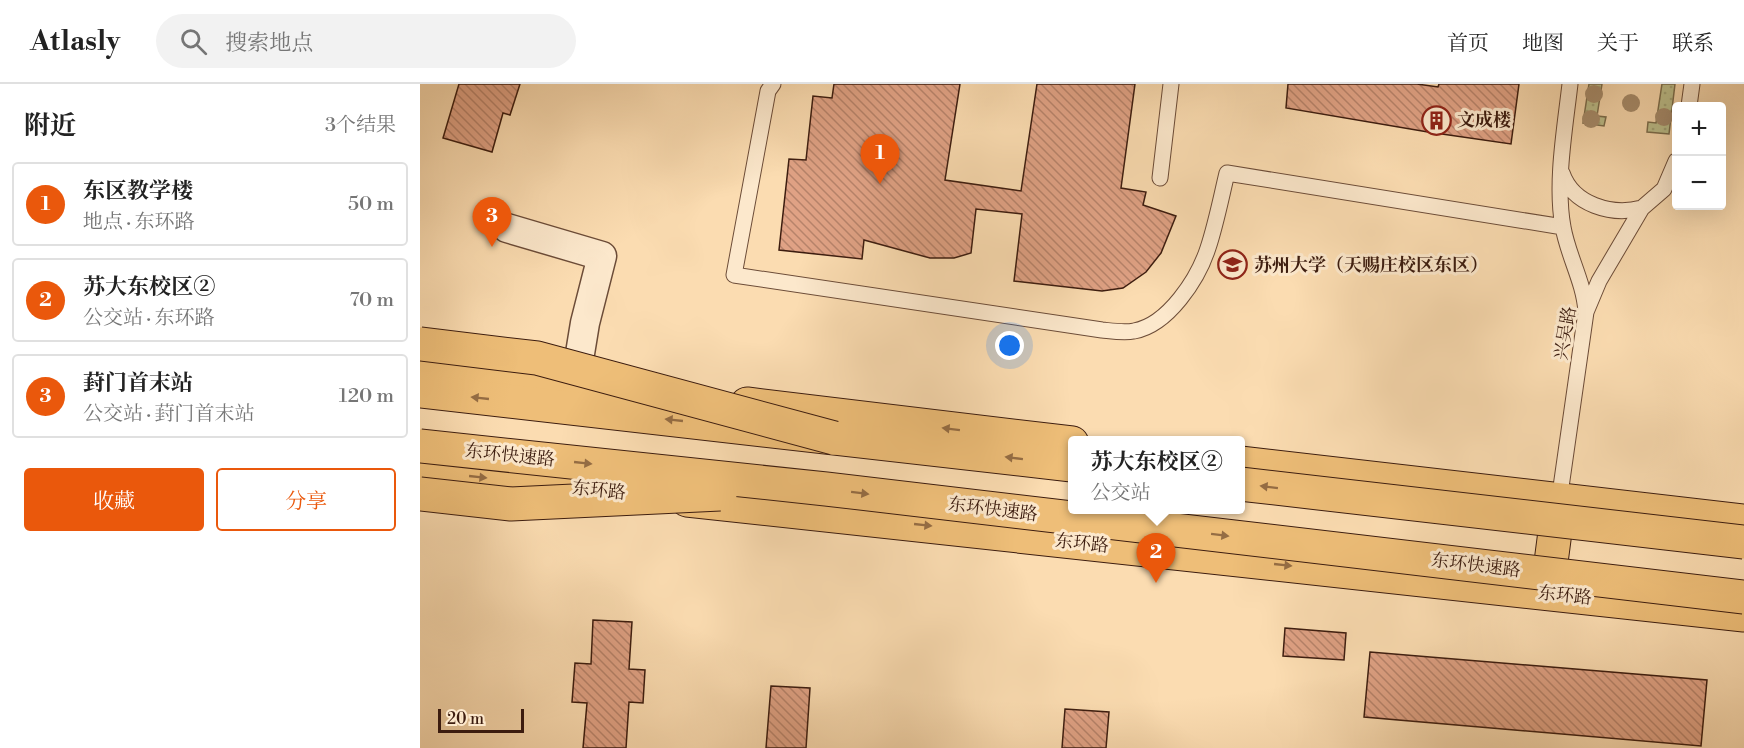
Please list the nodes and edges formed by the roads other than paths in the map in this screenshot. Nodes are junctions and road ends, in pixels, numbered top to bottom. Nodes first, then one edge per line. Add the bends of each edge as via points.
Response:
1 (773, 84) edge
2 (1171, 84) edge
3 (1570, 84) edge
4 (1692, 84) edge
5 (1690, 102) edge
6 (1561, 167) junction
7 (1672, 172) edge
8 (1160, 178) dead end
9 (1642, 208) junction
10 (1563, 227) junction
11 (507, 228) dead end
12 (1586, 312) junction
13 (420, 344) edge
14 (420, 366) edge
15 (575, 384) junction
16 (420, 391) edge
17 (834, 438) junction
18 (1068, 443) edge
19 (420, 446) edge
20 (1245, 464) edge
21 (1068, 465) edge
22 (420, 471) edge
23 (1245, 485) edge
24 (826, 489) junction
25 (420, 494) edge
26 (1559, 501) junction
27 (1744, 521) edge
28 (1744, 542) edge
29 (1547, 593) junction
30 (1744, 597) edge
31 (1744, 615) edge

1 - 10 lane via 768,91 734,274 1134,332 1155,323 1176,305 1192,280 1207,250 1227,173
2 - 8 lane
3 - 6 lane
4 - 5 lane
6 - 9 lane via 1580,198 1611,210 1628,212
6 - 10 lane
7 - 9 lane, 兴吴路 via 1664,189
9 - 12 lane, 兴吴路 via 1599,281
10 - 12 lane
11 - 15 street via 602,256
12 - 26 lane, 兴吴路
13 - 17 main road, bridge via 537,358
14 - 15 main road
18 -> 15 main road
17 -> 16 main road, bridge
21 -> 17 main road
19 -> 24 main road, 东环快速路, bridge
20 - 26 main road
22 -> 29 main road, 东环路
28 -> 23 main road, bridge
24 - 25 main road, bridge via 510,504
24 -> 30 main road, 东环快速路, bridge
26 - 27 main road
26 - 29 main road
29 - 31 main road, 东环路

